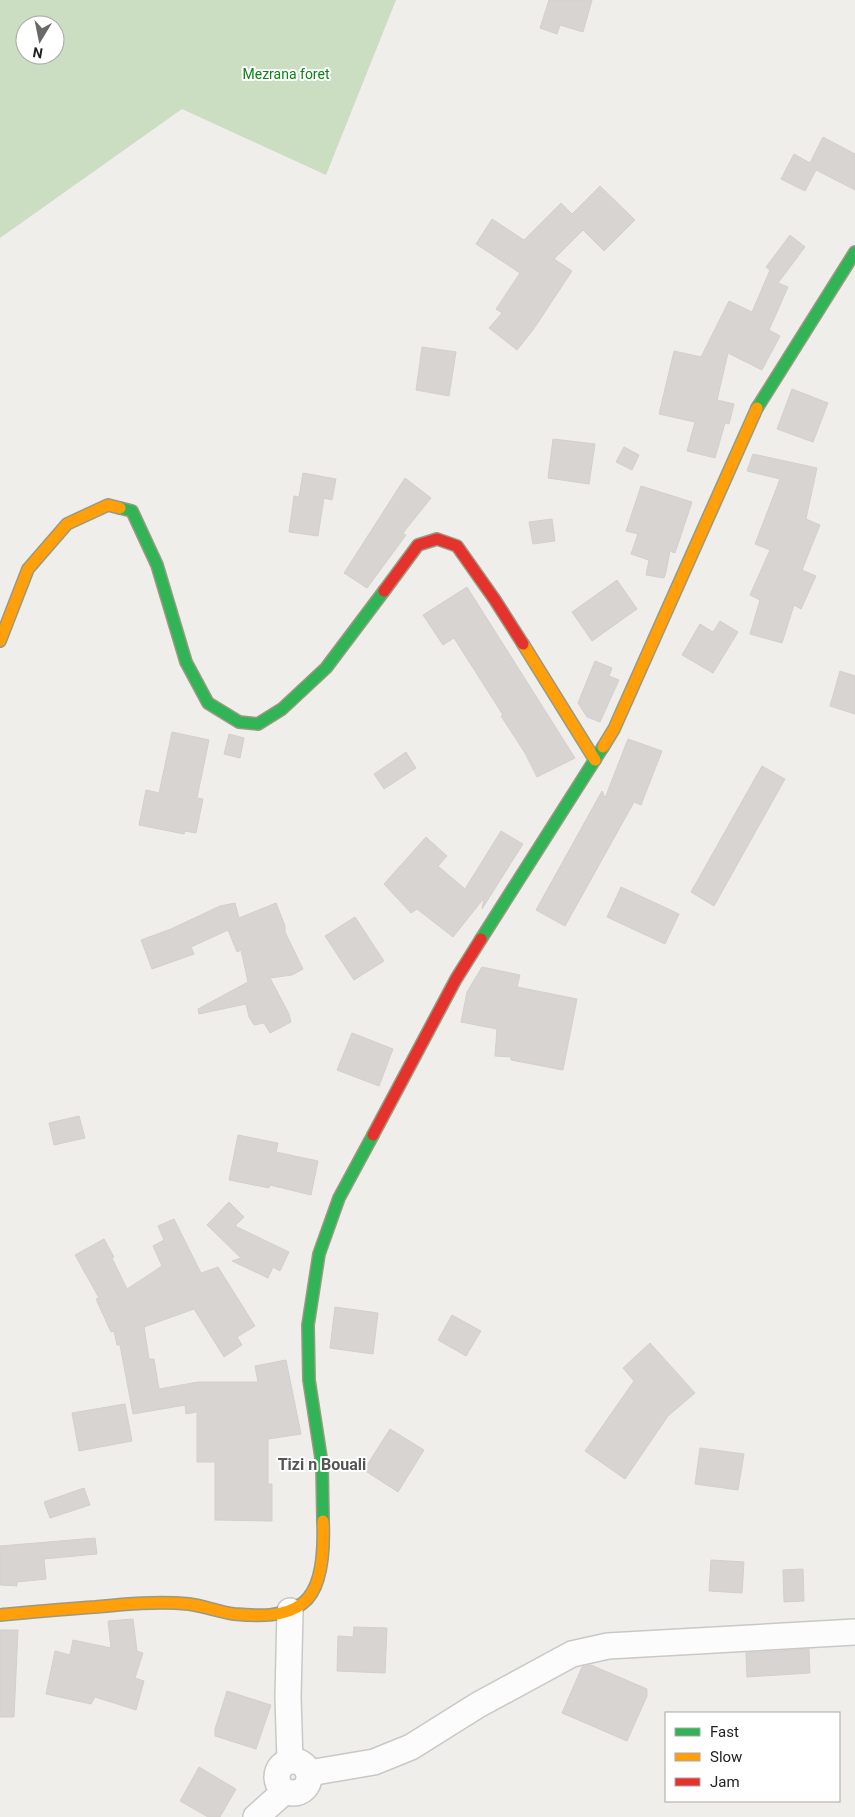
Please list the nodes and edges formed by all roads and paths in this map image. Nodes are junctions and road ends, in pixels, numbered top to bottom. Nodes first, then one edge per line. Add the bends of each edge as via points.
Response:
1 (855, 252) edge
2 (0, 641) edge
3 (595, 760) junction
4 (290, 1611) junction
5 (0, 1615) edge
6 (855, 1632) edge
7 (300, 1767) junction
8 (256, 1817) edge

1 - 3 street via 753,415 614,729
2 - 3 street via 28,569 67,524 108,505 132,511 158,565 186,662 208,703 239,722 258,724 282,709 326,668 418,546 436,539 458,546
3 - 4 street via 456,979 339,1198 319,1254 308,1325 309,1380 322,1464 324,1542 320,1573 312,1593 304,1603
4 - 5 street via 233,1614 190,1604 134,1603
4 - 7 street via 288,1698
6 - 7 street via 608,1646 572,1654 478,1705 411,1747 374,1762
7 - 8 street via 283,1764 276,1778 284,1792

